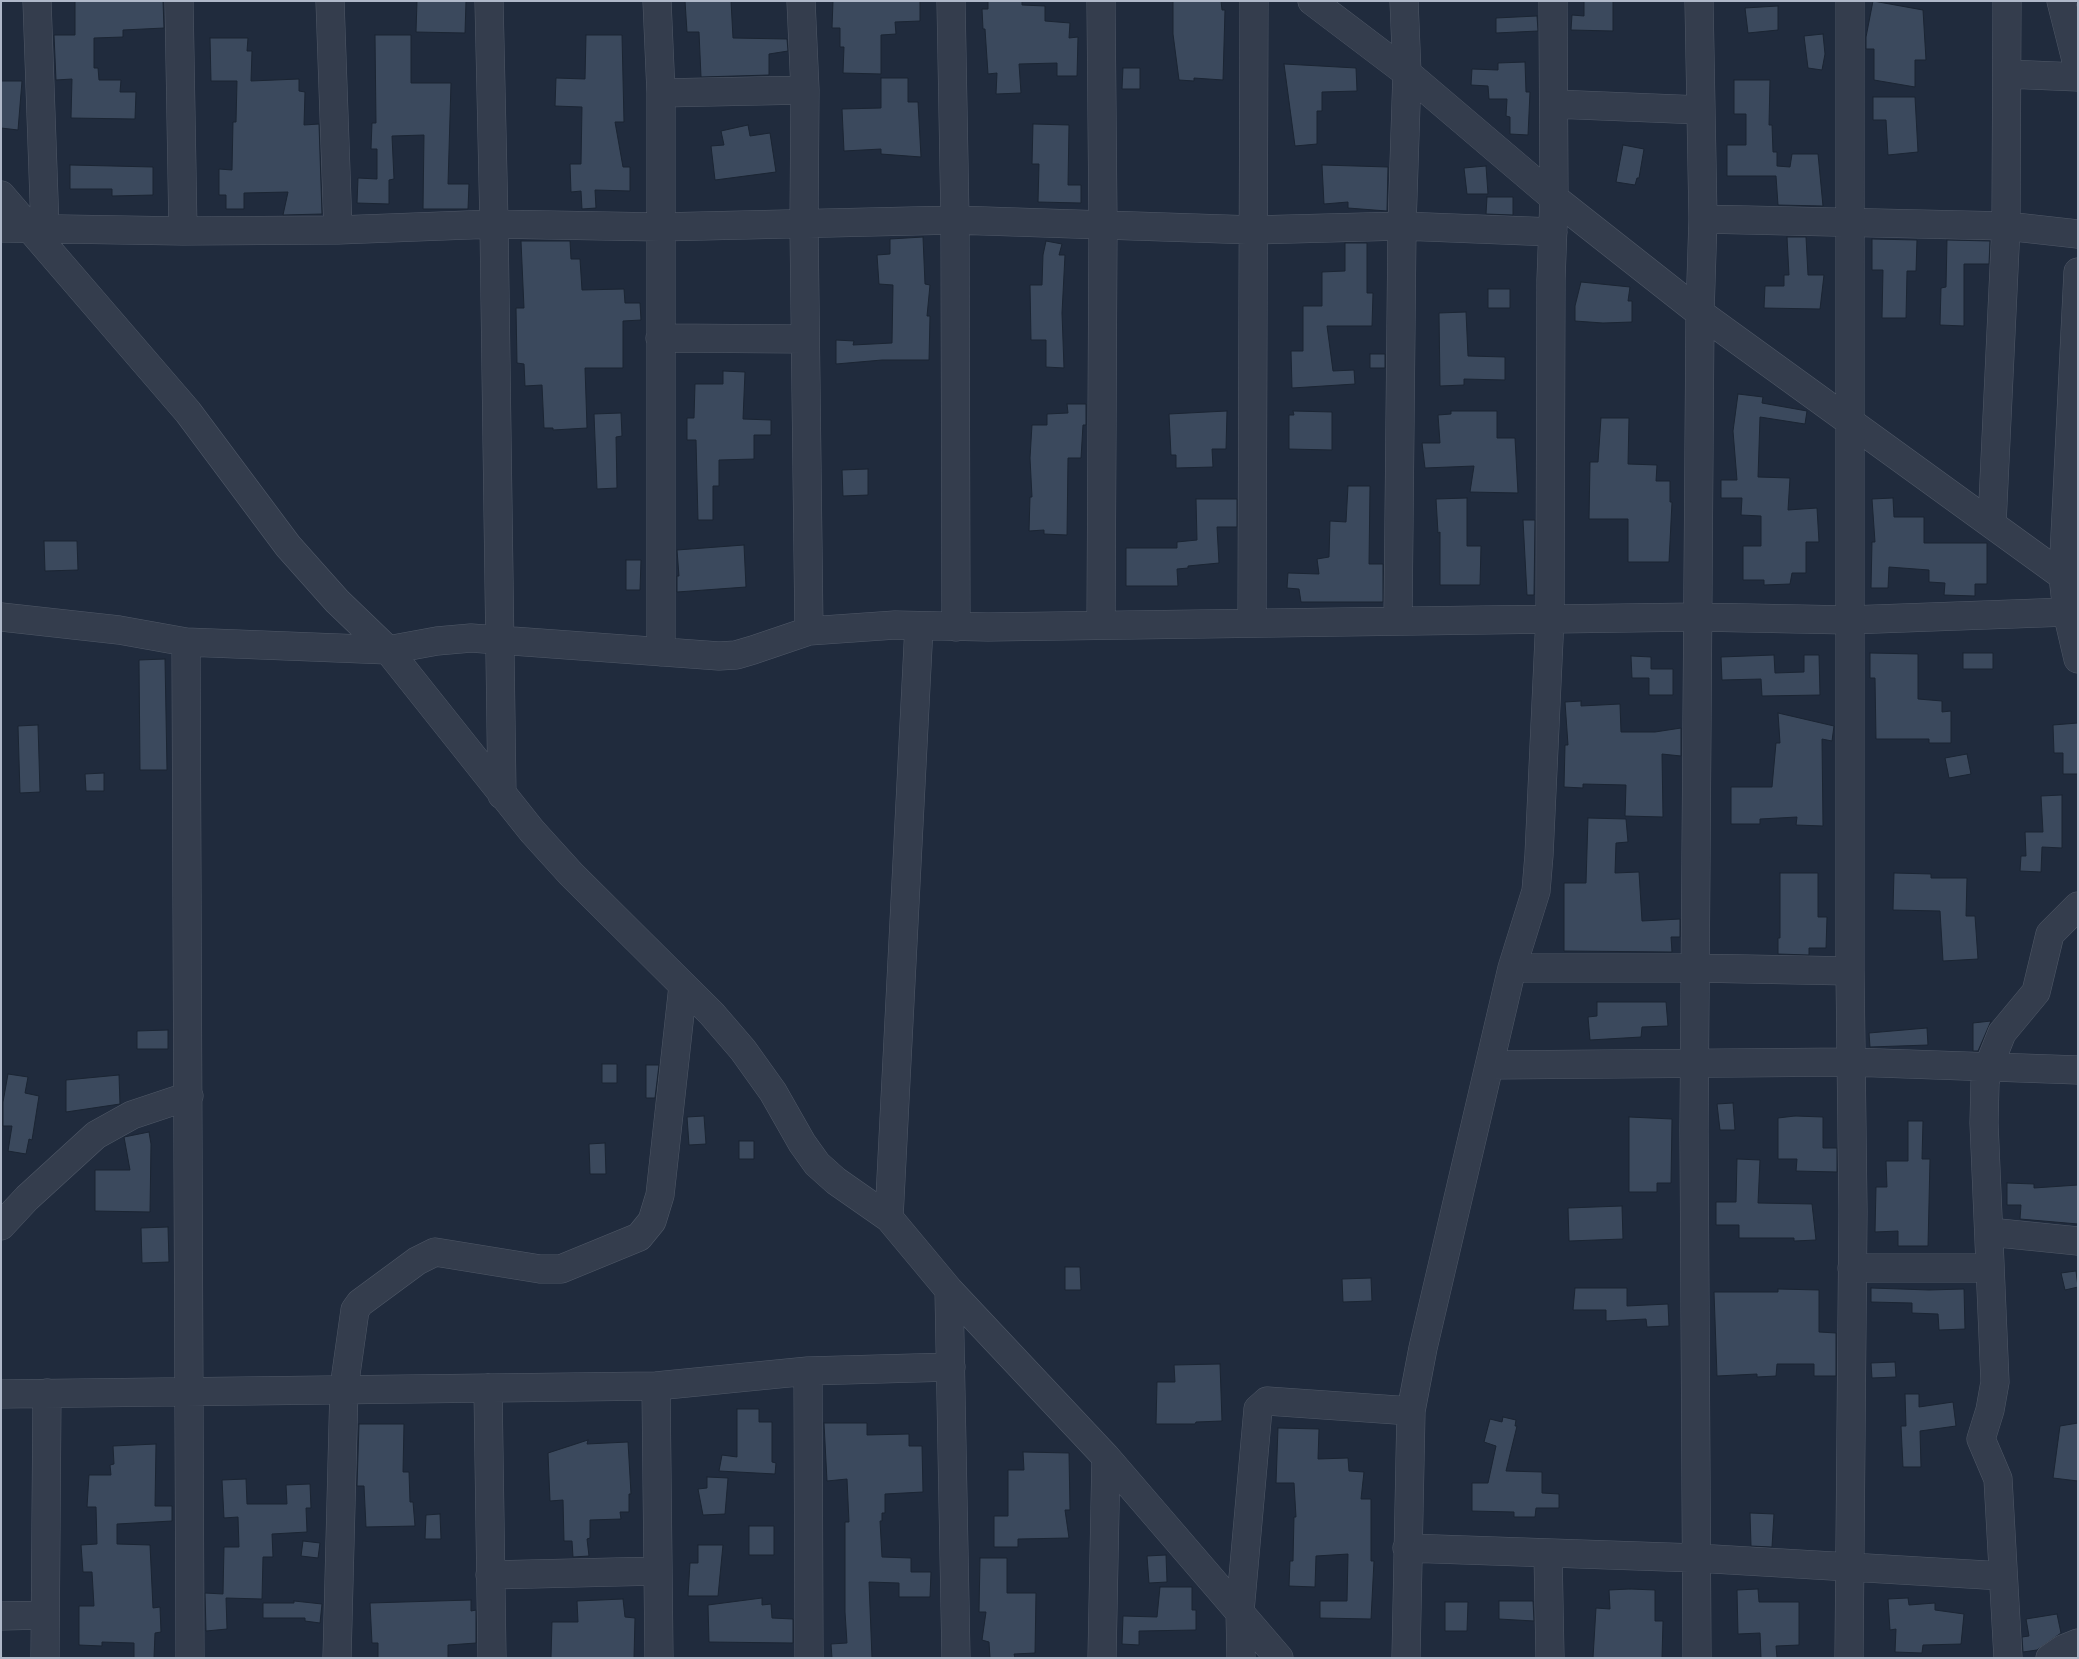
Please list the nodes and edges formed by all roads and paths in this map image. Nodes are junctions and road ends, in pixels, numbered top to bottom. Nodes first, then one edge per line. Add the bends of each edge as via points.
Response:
1 (37, 1) edge
2 (179, 1) edge
3 (330, 1) edge
4 (489, 1) edge
5 (657, 1) edge
6 (801, 1) edge
7 (951, 1) edge
8 (1101, 1) edge
9 (1254, 1) edge
10 (1312, 1) edge
11 (1404, 1) edge
12 (1553, 1) edge
13 (1699, 1) edge
14 (1850, 1) edge
15 (2007, 1) edge
16 (2061, 1) edge
17 (2078, 68) edge
18 (1407, 73) junction
19 (2007, 74) junction
20 (2078, 77) edge
21 (805, 90) junction
22 (661, 93) junction
23 (1554, 104) junction
24 (1701, 110) junction
25 (1, 195) edge
26 (1554, 198) junction
27 (1703, 219) junction
28 (955, 220) junction
29 (1851, 223) junction
30 (494, 224) junction
31 (804, 225) junction
32 (1103, 225) junction
33 (1402, 226) junction
34 (2006, 226) junction
35 (660, 227) junction
36 (1, 228) edge
37 (37, 228) junction
38 (338, 230) junction
39 (1254, 230) junction
40 (183, 231) junction
41 (1553, 232) junction
42 (2078, 234) edge
43 (2078, 272) edge
44 (1700, 313) junction
45 (660, 338) junction
46 (804, 339) junction
47 (1849, 421) junction
48 (1992, 524) junction
49 (2070, 582) edge
50 (2067, 612) junction
51 (1697, 617) junction
52 (1, 618) edge
53 (1550, 618) junction
54 (1398, 620) junction
55 (1850, 620) junction
56 (1252, 622) junction
57 (1101, 625) junction
58 (919, 626) junction
59 (956, 627) junction
60 (809, 631) junction
61 (498, 641) junction
62 (186, 642) junction
63 (388, 650) junction
64 (661, 652) junction
65 (2078, 659) edge
66 (502, 795) junction
67 (2078, 906) edge
68 (1512, 968) junction
69 (1695, 968) junction
70 (1850, 971) junction
71 (683, 986) junction
72 (1851, 1062) junction
73 (1490, 1064) junction
74 (1694, 1064) junction
75 (1988, 1068) junction
76 (2078, 1070) edge
77 (189, 1096) junction
78 (889, 1218) junction
79 (1, 1226) edge
80 (1989, 1232) junction
81 (2078, 1241) edge
82 (1852, 1268) junction
83 (1989, 1268) junction
84 (949, 1290) junction
85 (951, 1367) junction
86 (808, 1371) junction
87 (656, 1386) junction
88 (344, 1388) junction
89 (488, 1388) junction
90 (188, 1390) junction
91 (47, 1393) junction
92 (1, 1394) edge
93 (1411, 1411) junction
94 (1106, 1457) junction
95 (1407, 1548) junction
96 (1548, 1553) junction
97 (1696, 1558) junction
98 (1849, 1566) junction
99 (658, 1571) junction
100 (490, 1575) junction
101 (2004, 1576) junction
102 (1240, 1611) junction
103 (45, 1615) junction
104 (1, 1616) edge
105 (2078, 1643) edge
106 (44, 1658) edge
107 (190, 1658) edge
108 (337, 1658) edge
109 (492, 1658) edge
110 (659, 1658) edge
111 (809, 1658) edge
112 (956, 1658) edge
113 (1102, 1658) edge
114 (1241, 1658) edge
115 (1279, 1658) edge
116 (1406, 1658) edge
117 (1550, 1658) edge
118 (1696, 1658) edge
119 (1849, 1658) edge
120 (2008, 1658) edge
121 (2050, 1658) edge

1 - 37 street
2 - 40 street
3 - 38 street
4 - 30 street
5 - 22 street
6 - 21 street
7 - 28 street
8 - 32 street
9 - 39 street
10 - 18 street
11 - 18 street
12 - 23 street
13 - 24 street
14 - 29 street
15 - 19 street
16 - 17 street
18 - 26 street
18 - 33 street
19 - 20 street
19 - 34 street
21 - 22 street
21 - 31 street
22 - 35 street
23 - 24 street
23 - 26 street
24 - 27 street
25 - 37 street
26 - 41 street
26 - 44 street
27 - 29 street
27 - 44 street
28 - 31 street
28 - 32 street
28 - 59 street
29 - 34 street
29 - 47 street
30 - 35 street
30 - 38 street
30 - 61 street
31 - 35 street
31 - 46 street
32 - 39 street
32 - 57 street
33 - 39 street
33 - 41 street
33 - 54 street
34 - 42 street
34 - 48 street
35 - 45 street
36 - 37 street
37 - 40 street
37 - 63 street via 188,412 288,546 337,601
38 - 40 street
39 - 56 street
41 - 53 street
43 - 49 street
44 - 47 street
44 - 51 street
45 - 46 street
45 - 64 street
46 - 60 street
47 - 48 street
47 - 55 street
48 - 49 street
49 - 50 street
50 - 55 street
50 - 65 street
51 - 53 street
51 - 55 street
51 - 69 street
52 - 62 street via 119,630
53 - 54 street
53 - 68 street via 1536,891
54 - 56 street
55 - 70 street
56 - 57 street
57 - 59 street
58 - 59 street
58 - 60 street via 863,626
58 - 78 street
60 - 64 street via 736,655
61 - 63 street via 471,638
61 - 64 street
61 - 66 street
62 - 63 street
62 - 77 street
63 - 66 street
66 - 71 street via 571,874
67 - 75 street via 2050,934 2036,992 2002,1033
68 - 69 street
68 - 73 street
69 - 70 street
69 - 74 street
70 - 72 street
71 - 78 street via 743,1050 817,1164
71 - 88 street via 660,1195 652,1220 639,1237 561,1269 540,1269 435,1252 424,1256 355,1310
72 - 74 street
72 - 75 street
72 - 82 street
73 - 74 street
73 - 93 street
74 - 97 street
75 - 76 street
75 - 80 street via 1984,1123
77 - 79 street via 132,1115 96,1135
77 - 90 street
78 - 84 street
80 - 81 street
80 - 83 street
82 - 83 street
82 - 98 street
83 - 101 street via 1995,1382 1981,1439 1997,1474
84 - 85 street
84 - 94 street
85 - 86 street
85 - 112 street
86 - 87 street
86 - 111 street
87 - 89 street
87 - 99 street
88 - 89 street
88 - 90 street
88 - 108 street
89 - 100 street
90 - 91 street
90 - 107 street
91 - 92 street
91 - 103 street
93 - 95 street
93 - 102 street via 1262,1403 1256,1416
94 - 102 street
94 - 113 street
95 - 96 street
95 - 116 street
96 - 97 street
96 - 117 street
97 - 98 street
97 - 118 street
98 - 101 street
98 - 119 street
99 - 100 street
99 - 110 street
100 - 109 street
101 - 120 street
102 - 114 street
102 - 115 street
103 - 104 street
103 - 106 street
105 - 121 street

